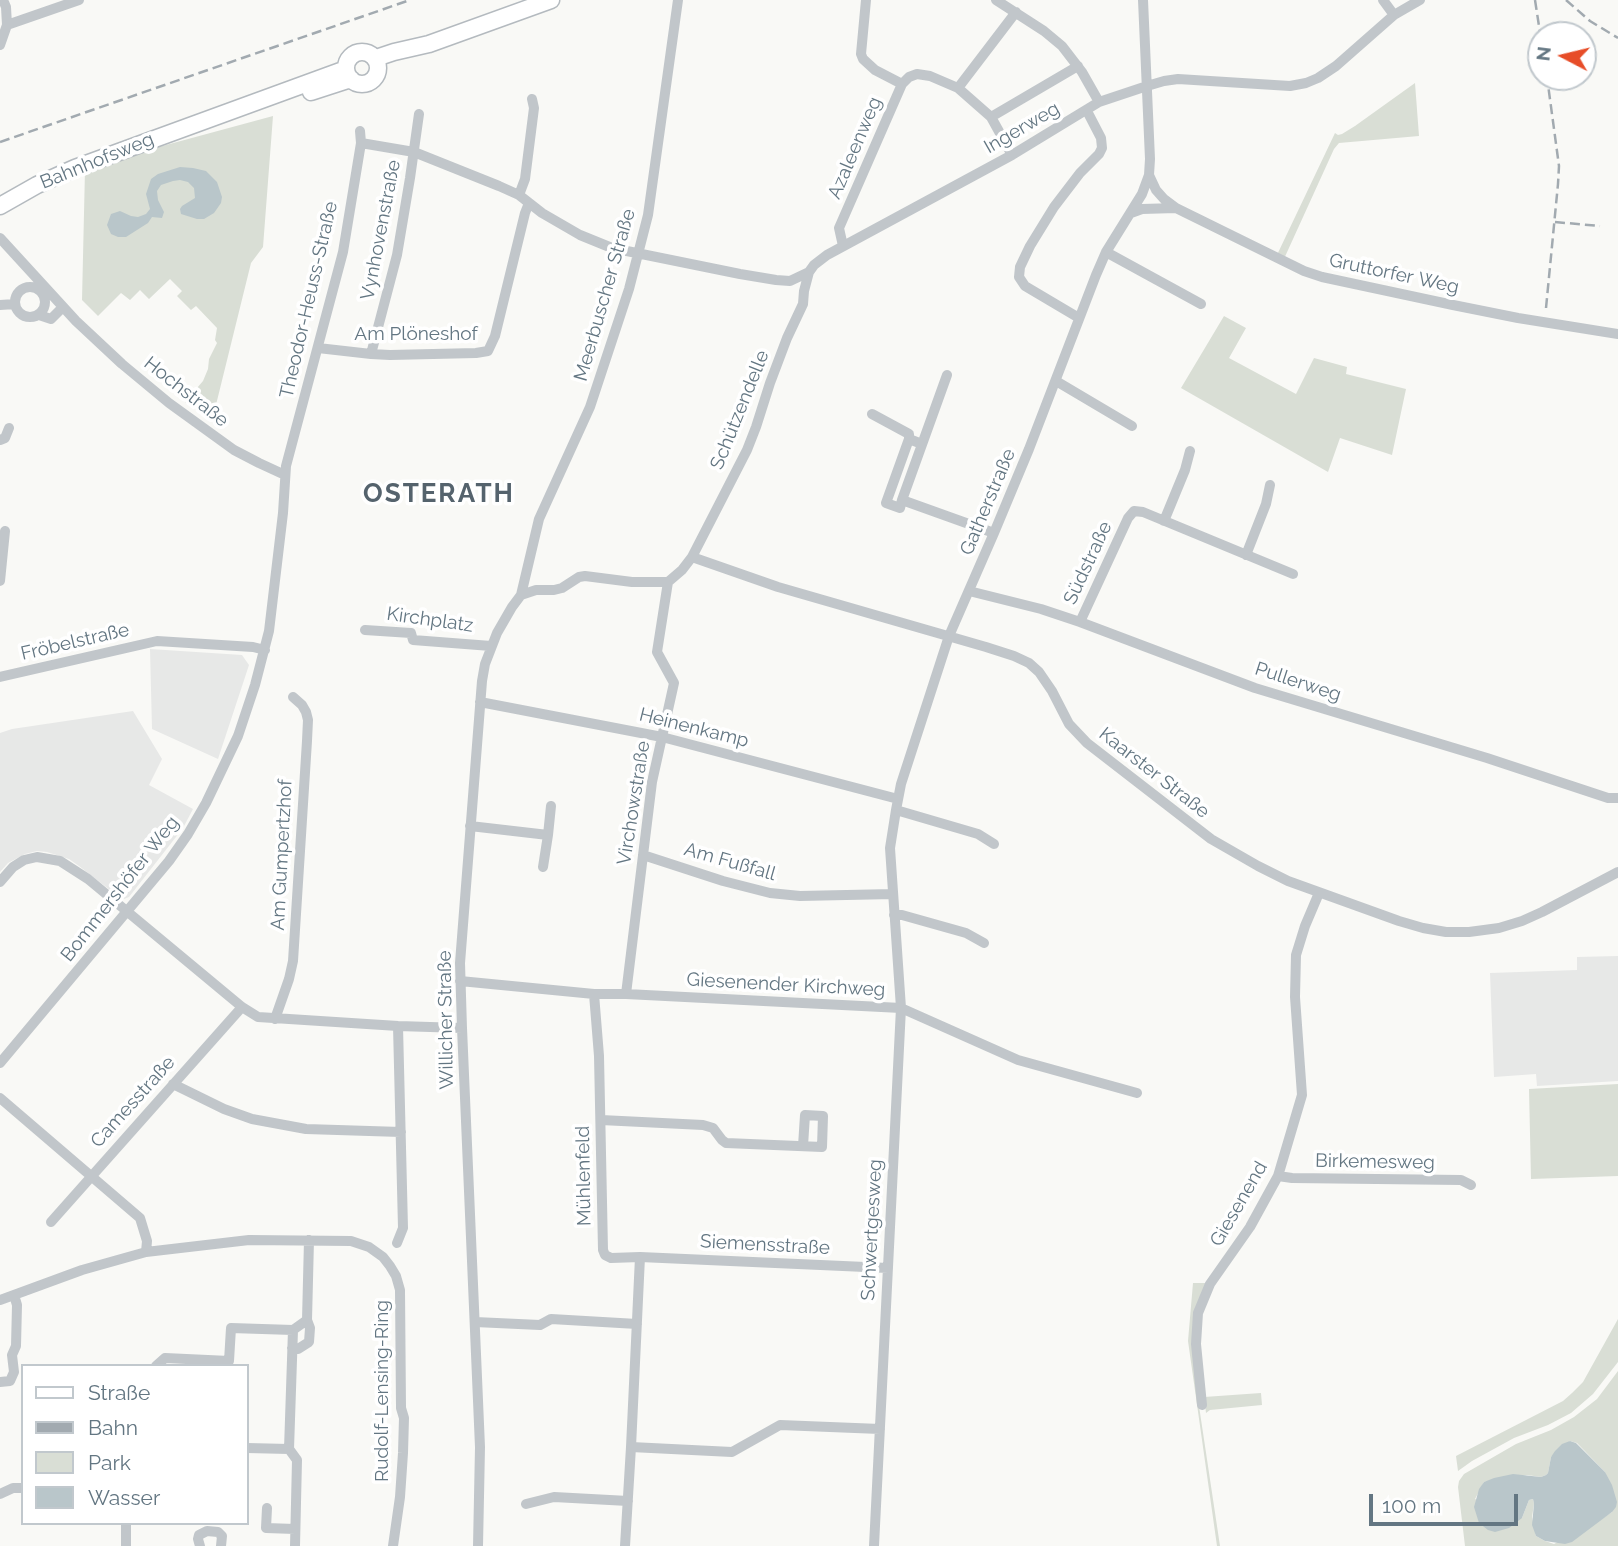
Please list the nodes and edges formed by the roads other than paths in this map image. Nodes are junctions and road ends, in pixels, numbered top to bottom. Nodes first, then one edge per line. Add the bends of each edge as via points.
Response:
1 (3, 0) edge
2 (79, 0) edge
3 (551, 0) edge
4 (678, 0) edge
5 (866, 0) edge
6 (996, 0) edge
7 (1143, 0) edge
8 (1382, 0) edge
9 (1420, 0) edge
10 (1016, 12) junction
11 (1394, 15) junction
12 (7, 25) junction
13 (0, 45) edge
14 (377, 63) junction
15 (1078, 66) junction
16 (348, 74) junction
17 (901, 84) junction
18 (1147, 86) junction
19 (958, 88) junction
20 (531, 99) dead end
21 (1099, 102) junction
22 (1087, 111) junction
23 (419, 114) dead end
24 (991, 117) junction
25 (360, 137) joint
26 (414, 152) junction
27 (1012, 155) junction
28 (1149, 175) junction
29 (37, 185) junction
30 (0, 195) edge
31 (519, 195) junction
32 (529, 204) junction
33 (0, 205) edge
34 (1176, 208) junction
35 (1130, 214) junction
36 (0, 238) edge
37 (842, 246) junction
38 (1106, 252) junction
39 (639, 254) junction
40 (809, 272) junction
41 (15, 304) junction
42 (1201, 304) dead end
43 (0, 305) edge
44 (63, 307) junction
45 (39, 315) junction
46 (1079, 318) junction
47 (1618, 334) edge
48 (318, 348) junction
49 (371, 355) junction
50 (947, 375) dead end
51 (1056, 381) junction
52 (872, 414) dead end
53 (1132, 426) dead end
54 (9, 428) dead end
55 (909, 439) junction
56 (0, 440) edge
57 (922, 444) junction
58 (1190, 451) dead end
59 (285, 475) junction
60 (1270, 485) dead end
61 (902, 500) junction
62 (544, 507) joint
63 (1164, 521) junction
64 (5, 531) dead end
65 (995, 533) junction
66 (1245, 555) junction
67 (692, 557) junction
68 (1293, 575) dead end
69 (0, 581) edge
70 (668, 582) junction
71 (969, 591) junction
72 (521, 595) junction
73 (1080, 622) junction
74 (365, 630) dead end
75 (949, 636) junction
76 (491, 646) junction
77 (265, 650) junction
78 (0, 677) edge
79 (293, 697) dead end
80 (480, 702) junction
81 (662, 737) junction
82 (1618, 798) edge
83 (897, 804) junction
84 (551, 806) dead end
85 (470, 826) junction
86 (548, 835) junction
87 (994, 844) dead end
88 (643, 855) junction
89 (544, 867) dead end
90 (1618, 872) edge
91 (0, 882) edge
92 (1319, 893) junction
93 (893, 894) junction
94 (128, 911) junction
95 (894, 915) junction
96 (984, 943) dead end
97 (460, 981) junction
98 (594, 994) junction
99 (626, 994) junction
100 (242, 1007) junction
101 (901, 1008) junction
102 (275, 1019) junction
103 (398, 1026) junction
104 (462, 1028) junction
105 (0, 1063) edge
106 (173, 1084) junction
107 (1137, 1093) dead end
108 (0, 1098) edge
109 (601, 1120) junction
110 (401, 1132) junction
111 (803, 1146) dead end
112 (92, 1175) junction
113 (1278, 1176) junction
114 (1471, 1185) dead end
115 (51, 1222) dead end
116 (309, 1241) junction
117 (397, 1243) dead end
118 (146, 1252) junction
119 (640, 1257) junction
120 (888, 1268) junction
121 (14, 1295) junction
122 (0, 1300) edge
123 (307, 1320) junction
124 (475, 1322) junction
125 (636, 1324) junction
126 (293, 1330) junction
127 (292, 1348) junction
128 (158, 1364) edge
129 (18, 1373) edge
130 (0, 1382) edge
131 (1202, 1405) dead end
132 (880, 1429) junction
133 (631, 1447) junction
134 (248, 1448) edge
135 (289, 1449) junction
136 (21, 1488) edge
137 (0, 1494) edge
138 (628, 1500) junction
139 (526, 1504) dead end
140 (267, 1508) dead end
141 (126, 1525) edge
142 (295, 1529) junction
143 (125, 1546) edge
144 (200, 1546) edge
145 (221, 1546) edge
146 (295, 1546) edge
147 (393, 1546) edge
148 (478, 1546) edge
149 (625, 1546) edge
150 (874, 1546) edge

1 - 12 street
2 - 12 street
3 - 14 main road via 429,44 397,61
4 - 39 street, Meerbuscher Straße
5 - 17 street, Azaleenweg via 863,59
6 - 10 street
7 - 18 street, Gatherstraße
8 - 11 street
9 - 11 street, Ingerweg
10 - 15 street via 1044,30
10 - 19 street
11 - 18 street, Ingerweg via 1336,66 1306,83 1178,79
12 - 13 street
14 - 16 main road via 375,78 366,84
14 - 16 main road via 366,51 358,51 347,61
15 - 21 street
15 - 24 street
16 - 29 main road, Bahnhofsweg via 274,104 114,152
17 - 19 street via 921,75
17 - 37 street, Azaleenweg via 839,228
18 - 21 street, Ingerweg
18 - 28 street, Gatherstraße
19 - 24 street
20 - 31 street via 534,108
21 - 22 street, Ingerweg
22 - 27 street, Ingerweg
22 - 46 street via 1102,148 1054,207 1030,246 1019,277 1025,286
23 - 26 street, Vynhovenstraße
24 - 27 street
25 - 26 street, Ingerweg
25 - 48 street, Theodor-Heuss-Straße via 342,252
26 - 31 street, Ingerweg
26 - 49 street, Vynhovenstraße via 397,256
27 - 37 street, Ingerweg
28 - 34 street, Gruttorfer Weg via 1156,190
28 - 35 street, Gatherstraße
29 - 30 main road
29 - 33 main road, Bahnhofsweg
31 - 32 street, Ingerweg
32 - 39 street, Ingerweg via 597,243
32 - 49 street, Am Plöneshof via 488,351
34 - 35 street, Gruttorfer Weg
34 - 47 street, Gruttorfer Weg via 1322,277
35 - 38 street, Gatherstraße
36 - 44 street, Hochstraße
37 - 40 street, Ingerweg
38 - 42 street
38 - 46 street, Gatherstraße
39 - 40 street, Ingerweg via 775,280 790,281
39 - 62 street, Meerbuscher Straße via 590,407
40 - 67 street, Schützendelle via 803,304 749,445
41 - 43 street
41 - 45 street via 25,317
41 - 45 street via 22,289 36,288 45,298
44 - 45 street via 51,319
44 - 59 street, Hochstraße via 122,364 194,422 234,450
46 - 51 street, Gatherstraße
48 - 49 street, Am Plöneshof
48 - 59 street, Theodor-Heuss-Straße
50 - 57 street
51 - 53 street
51 - 65 street, Gatherstraße
52 - 55 street via 909,434
54 - 56 street
55 - 57 street
55 - 61 street via 886,503 900,508
57 - 61 street
58 - 63 street
59 - 77 street, Bommershöfer Weg
60 - 66 street
61 - 65 street
62 - 72 street, Willicher Straße
63 - 66 street, Südstraße
63 - 73 street, Südstraße via 1134,511 1128,518
64 - 69 street
65 - 71 street, Gatherstraße
66 - 68 street, Südstraße
67 - 70 street, Schützendelle
67 - 75 street, Kaarster Straße
70 - 72 street via 585,576 554,590
70 - 81 street, Virchowstraße via 657,652 674,683
71 - 73 street, Pullerweg
71 - 75 street, Gatherstraße
72 - 76 street, Willicher Straße
73 - 82 street, Pullerweg via 1255,688 1608,799
74 - 76 street, Kirchplatz via 411,634 413,640
75 - 83 street, Schwertgesweg
75 - 92 street, Kaarster Straße via 1030,663 1069,724 1114,765 1211,839
76 - 80 street, Willicher Straße
77 - 78 street, Fröbelstraße via 157,641
77 - 94 street, Bommershöfer Weg via 241,728 206,803 169,861
79 - 102 street, Am Gumpertzhof via 308,720 293,961
80 - 81 street, Heinenkamp
80 - 85 street, Willicher Straße
81 - 83 street, Heinenkamp
81 - 88 street, Virchowstraße
83 - 87 street
83 - 93 street, Schwertgesweg via 890,848
84 - 86 street
85 - 86 street
85 - 97 street, Willicher Straße
86 - 89 street
88 - 93 street, Am Fußfall via 770,893
88 - 99 street, Virchowstraße
90 - 92 street, Kaarster Straße via 1522,921 1469,932 1423,928
91 - 94 street via 24,860 49,858 74,869
92 - 113 street, Giesenend via 1296,954 1301,1096
93 - 95 street, Schwertgesweg
94 - 100 street
94 - 105 street, Bommershöfer Weg
95 - 96 street via 966,933
95 - 101 street, Schwertgesweg
97 - 98 street, Giesenender Kirchweg
97 - 104 street, Willicher Straße
98 - 99 street, Giesenender Kirchweg
98 - 109 street, Mühlenfeld
99 - 101 street, Giesenender Kirchweg
100 - 102 street via 258,1017
100 - 106 street, Camesstraße
101 - 107 street, Giesenender Kirchweg via 1018,1060
101 - 120 street, Schwertgesweg
102 - 103 street
103 - 104 street
103 - 110 street
104 - 124 street, Willicher Straße
106 - 110 street via 223,1110 265,1122 306,1129
106 - 112 street, Camesstraße
108 - 112 street
109 - 111 street via 703,1125 713,1128 726,1143
109 - 119 street, Mühlenfeld via 603,1250 611,1258
110 - 117 street via 403,1228
112 - 115 street, Camesstraße
112 - 118 street via 140,1218
113 - 114 street, Birkemesweg via 1461,1180
113 - 131 street, Giesenend via 1210,1284 1198,1313
116 - 118 street, Rudolf-Lensing-Ring via 249,1240
116 - 123 street
116 - 147 street, Rudolf-Lensing-Ring via 351,1241 369,1247 383,1257 400,1290 404,1434
118 - 121 street, Rudolf-Lensing-Ring
119 - 120 street, Siemensstraße
119 - 125 street
120 - 132 street, Schwertgesweg
121 - 122 street, Rudolf-Lensing-Ring
121 - 129 street via 16,1346 12,1355
123 - 126 street
123 - 127 street via 309,1342
124 - 125 street
124 - 148 street, Willicher Straße
125 - 133 street
126 - 127 street
126 - 128 street via 231,1328 229,1361 165,1358
127 - 135 street
129 - 130 street via 10,1381
132 - 133 street via 780,1425 732,1452
132 - 150 street, Schwertgesweg
133 - 138 street
134 - 135 street
135 - 142 street via 297,1460
136 - 137 street
138 - 139 street via 554,1497
138 - 149 street
140 - 142 street via 266,1528
141 - 143 street
142 - 146 street
144 - 145 street via 199,1535 207,1531 222,1536

